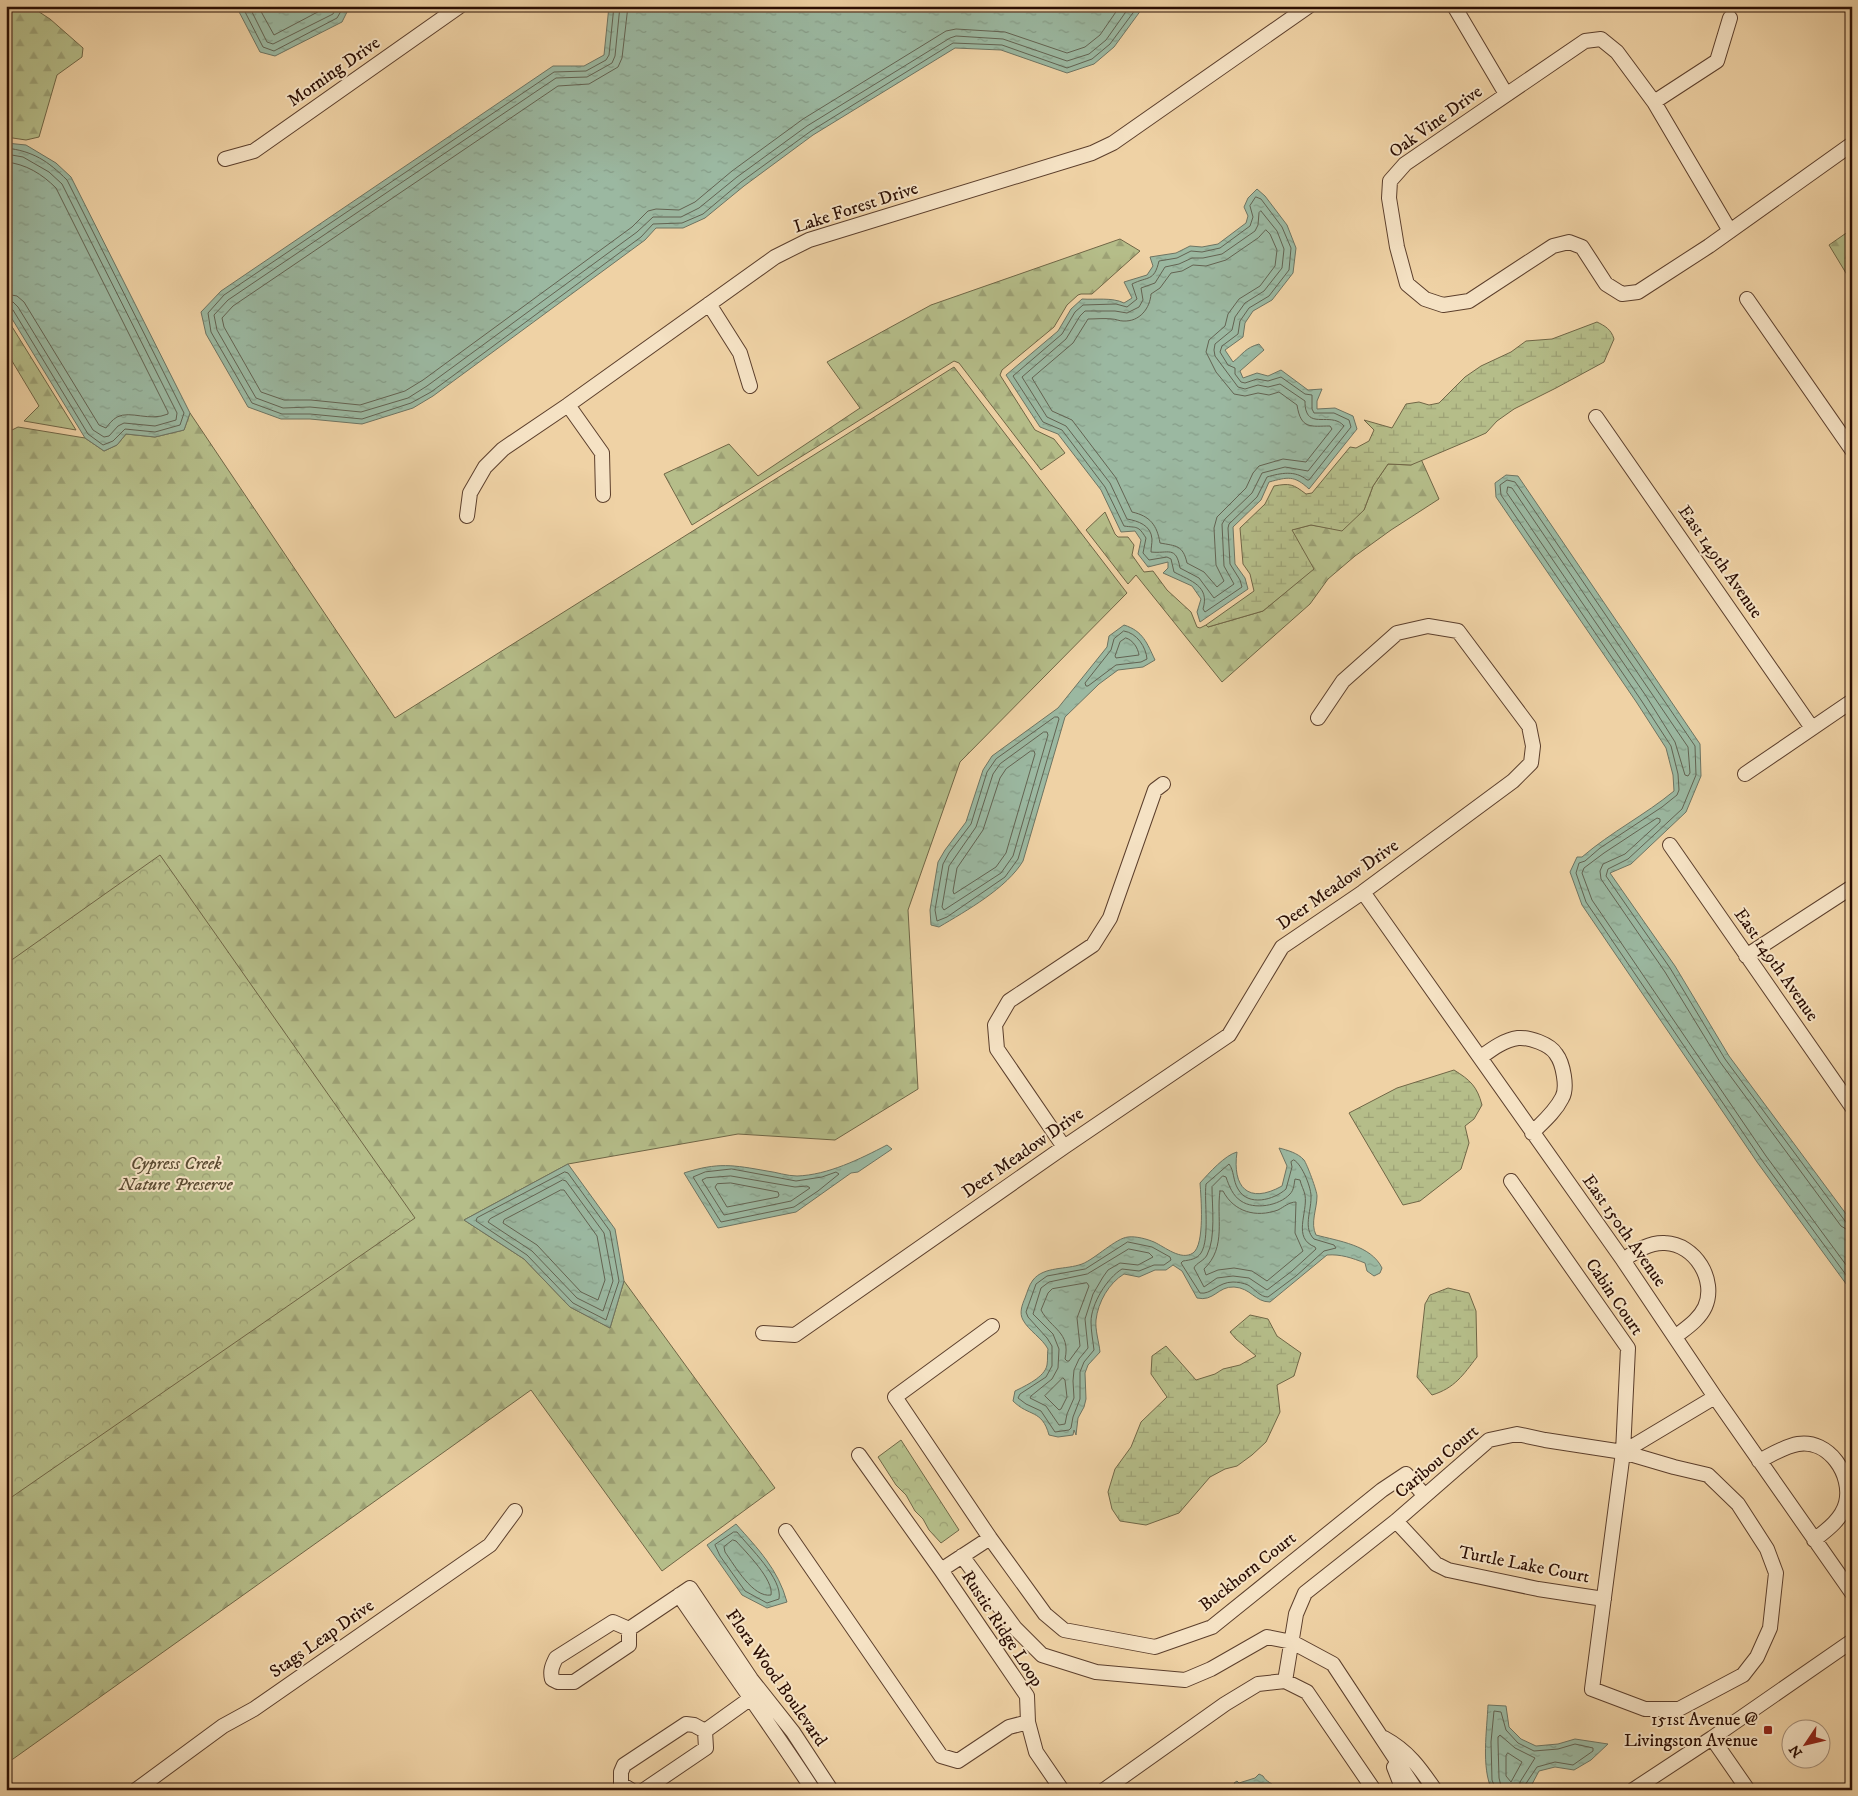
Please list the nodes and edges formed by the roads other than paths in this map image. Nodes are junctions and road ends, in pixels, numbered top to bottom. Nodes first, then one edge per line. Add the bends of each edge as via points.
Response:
1 (460, 6) edge
2 (1309, 6) edge
3 (1454, 6) edge
4 (1730, 18) dead end
5 (1506, 94) junction
6 (1654, 102) junction
7 (1852, 144) edge
8 (225, 159) dead end
9 (1730, 231) junction
10 (1747, 300) dead end
11 (709, 304) junction
12 (750, 386) dead end
13 (568, 405) junction
14 (1596, 417) dead end
15 (1852, 450) edge
16 (603, 495) dead end
17 (468, 516) dead end
18 (1852, 701) edge
19 (1318, 718) dead end
20 (1812, 728) junction
21 (1745, 774) dead end
22 (1164, 784) dead end
23 (1670, 845) dead end
24 (1852, 887) edge
25 (1363, 892) junction
26 (1746, 956) junction
27 (1481, 1058) junction
28 (1852, 1107) edge
29 (1532, 1133) junction
30 (1064, 1147) junction
31 (1511, 1181) dead end
32 (1623, 1260) junction
33 (992, 1326) dead end
34 (763, 1333) dead end
35 (1675, 1337) junction
36 (1715, 1397) junction
37 (1623, 1452) junction
38 (859, 1455) dead end
39 (1759, 1461) junction
40 (1424, 1495) junction
41 (515, 1511) dead end
42 (1396, 1522) junction
43 (786, 1530) dead end
44 (990, 1538) junction
45 (1814, 1540) junction
46 (962, 1556) junction
47 (941, 1570) junction
48 (1852, 1593) edge
49 (1604, 1599) junction
50 (629, 1629) junction
51 (1852, 1641) edge
52 (1292, 1642) junction
53 (1285, 1681) junction
54 (756, 1695) junction
55 (1028, 1722) junction
56 (705, 1731) junction
57 (1381, 1736) junction
58 (1712, 1738) junction
59 (139, 1789) edge
60 (632, 1790) edge
61 (644, 1790) edge
62 (812, 1790) edge
63 (831, 1790) edge
64 (1062, 1790) edge
65 (1104, 1790) edge
66 (1374, 1790) edge
67 (1403, 1790) edge
68 (1416, 1790) edge
69 (1435, 1790) edge
70 (1633, 1790) edge
71 (1748, 1790) edge

1 - 8 street, Morning Drive via 254,151
2 - 11 street, Lake Forest Drive via 1114,143 1092,153 809,240 775,257
3 - 5 street
4 - 6 street via 1717,62
5 - 6 street, Oak Vine Drive via 1585,41 1602,39 1617,52
5 - 9 street, Oak Vine Drive via 1405,164 1390,180 1390,208 1407,284 1425,299 1443,305 1469,301 1553,246 1569,242 1582,247 1606,284 1622,294 1638,292
6 - 9 street, Oak Vine Drive
7 - 9 street, Oak Vine Drive
10 - 15 street
11 - 12 street via 740,353
11 - 13 street, Lake Forest Drive
13 - 16 street via 602,453
13 - 17 street, Lake Forest Drive via 503,449 485,467 470,493
14 - 20 street, East 149th Avenue
18 - 20 street
19 - 25 street, Deer Meadow Drive via 1342,681 1397,633 1428,626 1458,631 1528,726 1533,746 1531,763 1513,780
20 - 21 street
22 - 30 street via 1154,790 1110,918 1093,945 1009,1001 995,1025 997,1049
23 - 26 street, East 149th Avenue
24 - 26 street
25 - 27 street, East 150th Avenue
25 - 30 street, Deer Meadow Drive via 1282,948 1229,1035
26 - 28 street, East 149th Avenue
27 - 29 street, East 150th Avenue
27 - 29 street via 1500,1044 1519,1038 1540,1042 1556,1053 1565,1076 1564,1097
29 - 32 street, East 150th Avenue
30 - 34 street, Deer Meadow Drive via 795,1335
31 - 37 street, Cabin Court via 1628,1348
32 - 35 street, East 150th Avenue
32 - 35 street via 1649,1245 1665,1243 1691,1254 1704,1270 1709,1283 1705,1308
33 - 44 street, Buckhorn Court via 895,1397
35 - 36 street, East 150th Avenue
36 - 37 street
36 - 39 street, East 150th Avenue
37 - 40 street, Caribou Court via 1517,1434 1489,1440
37 - 49 street, Cabin Court
37 - 49 street, Caribou Court via 1708,1475 1738,1504 1767,1549 1776,1573 1770,1628 1757,1657 1743,1675 1679,1709 1645,1709 1592,1688
38 - 47 street, Rustic Ridge Loop
39 - 45 street, East 150th Avenue
39 - 45 street via 1797,1444 1808,1444 1820,1448 1840,1466 1848,1491 1846,1503 1835,1523
40 - 42 street, Caribou Court
40 - 44 street, Buckhorn Court via 1406,1474 1212,1627 1155,1647 1064,1630 1045,1614
41 - 59 street, Stags Leap Drive via 490,1544 254,1709 223,1726
42 - 49 street, Turtle Lake Court via 1436,1564 1448,1570
42 - 52 street, Caribou Court via 1304,1593 1296,1614
43 - 55 street via 941,1756 958,1761 1009,1727
44 - 46 street
45 - 48 street, East 150th Avenue
46 - 47 street, Rustic Ridge Loop
46 - 52 street via 1014,1628 1042,1655 1096,1672 1185,1680 1212,1669 1267,1637
47 - 55 street, Rustic Ridge Loop via 1027,1696
50 - 50 street via 628,1645 574,1682 552,1679 556,1658 613,1622
50 - 54 street, Flora Wood Boulevard via 684,1592
51 - 58 street
52 - 53 street
52 - 57 street via 1332,1664
53 - 65 street via 1258,1684
53 - 66 street via 1307,1692
54 - 56 street
54 - 62 street, Flora Wood Boulevard
54 - 63 street, Flora Wood Boulevard via 793,1732
55 - 64 street, Rustic Ridge Loop via 1036,1752
56 - 60 street via 686,1724 624,1765 622,1784
56 - 61 street via 706,1748
57 - 67 street
57 - 68 street
57 - 69 street via 1399,1746 1417,1764
58 - 70 street
58 - 71 street

